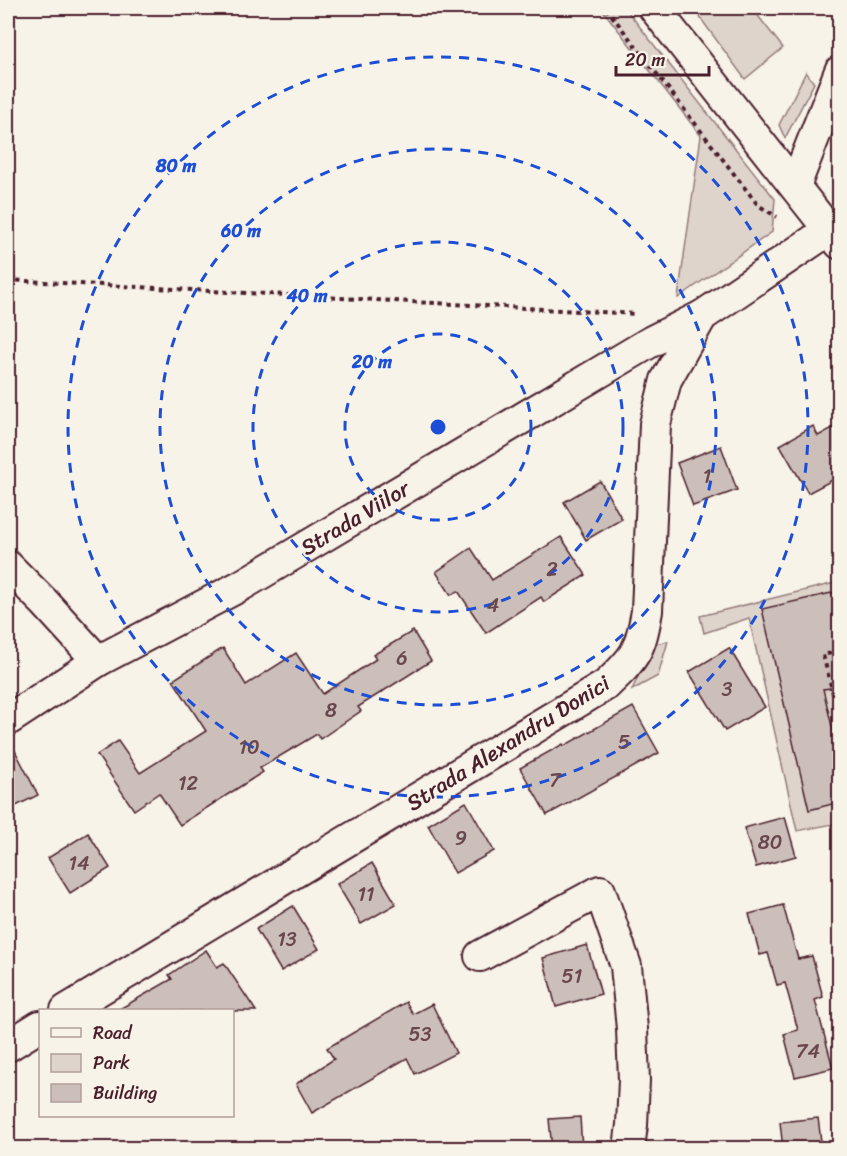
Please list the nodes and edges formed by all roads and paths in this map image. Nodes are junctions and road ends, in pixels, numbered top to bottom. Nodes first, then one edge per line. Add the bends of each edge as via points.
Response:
1 (606, 8) edge
2 (654, 8) edge
3 (840, 71) edge
4 (795, 186) junction
5 (827, 238) edge
6 (8, 280) edge
7 (646, 314) dead end
8 (702, 316) junction
9 (8, 566) edge
10 (840, 651) edge
11 (98, 662) junction
12 (8, 720) edge
13 (840, 720) edge
14 (480, 956) dead end
15 (69, 1009) edge
16 (39, 1027) edge
17 (8, 1046) edge
18 (629, 1149) edge

1 - 5 path via 758,205
2 - 4 street
3 - 4 street
4 - 5 street
5 - 8 street, Strada Alexandru Donici
6 - 7 path
8 - 11 street, Strada Viilor via 652,341 242,585
8 - 15 street, Strada Alexandru Donici via 666,380 655,424 648,611 642,641 630,663 606,685
9 - 11 street
10 - 13 path via 823,655
11 - 12 street, Strada Viilor
14 - 18 street via 600,891 626,966 634,1080
16 - 17 street

